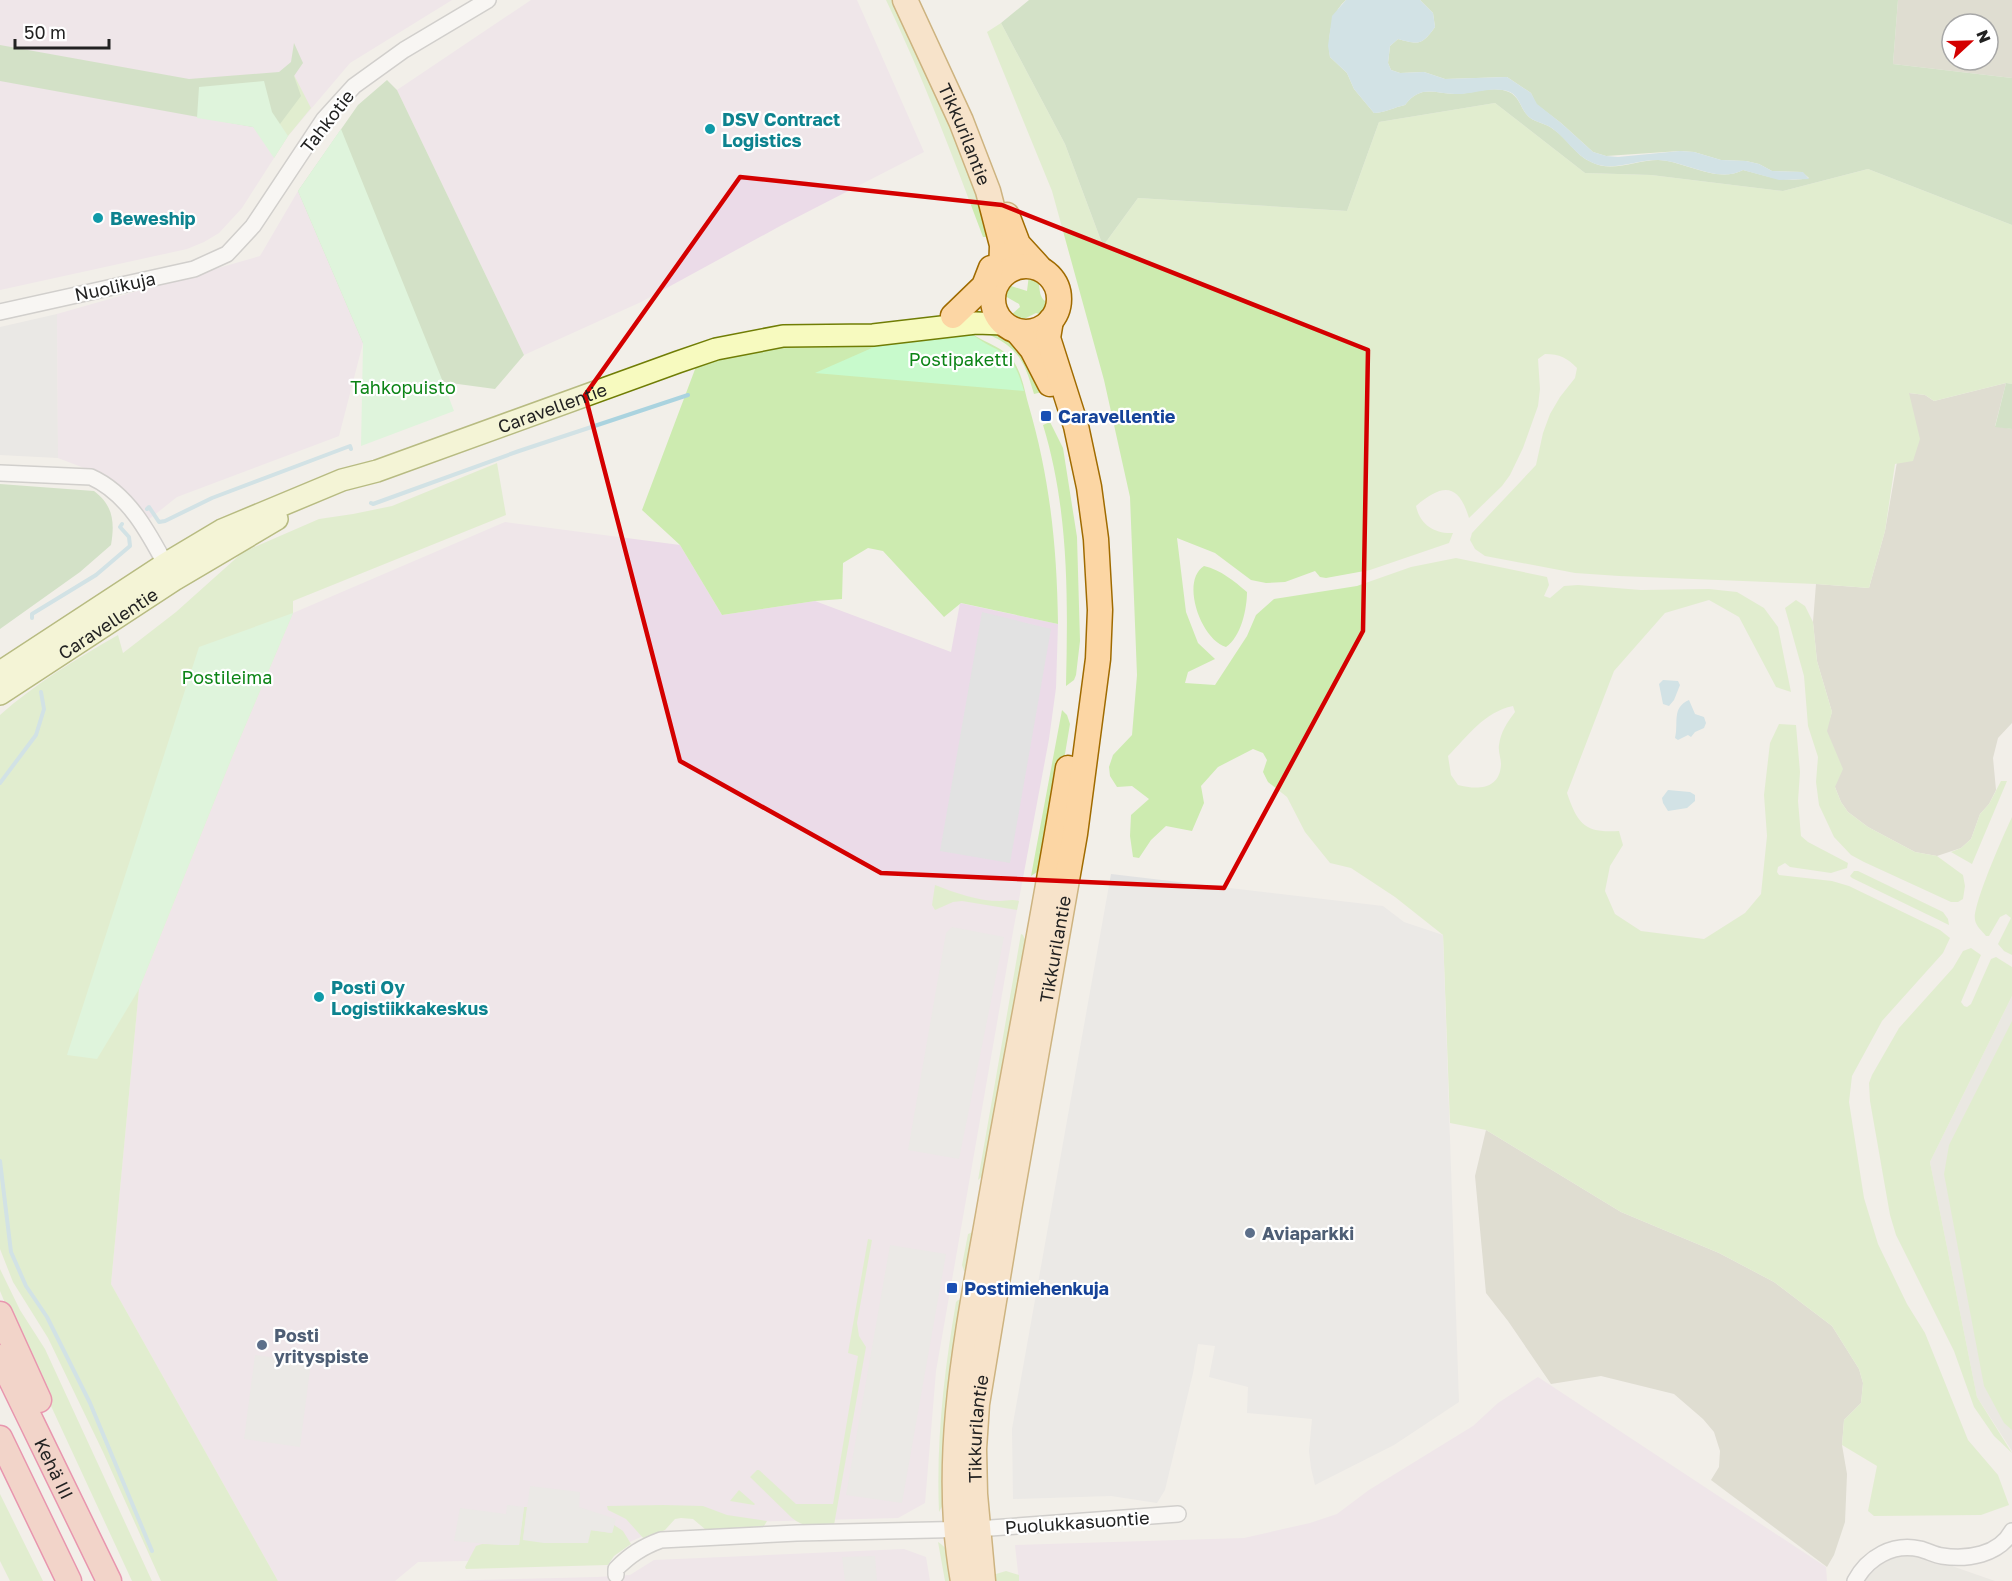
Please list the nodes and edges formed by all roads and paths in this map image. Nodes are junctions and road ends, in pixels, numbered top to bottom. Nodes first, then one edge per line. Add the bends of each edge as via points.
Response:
1 (488, 0) edge
2 (905, 0) edge
3 (923, 0) edge
4 (999, 230) junction
5 (227, 254) joint
6 (1039, 267) junction
7 (997, 284) junction
8 (0, 312) edge
9 (953, 316) junction
10 (1051, 320) junction
11 (1010, 328) junction
12 (908, 332) junction
13 (0, 473) edge
14 (170, 572) junction
15 (0, 672) edge
16 (0, 694) edge
17 (0, 1314) edge
18 (0, 1358) edge
19 (0, 1438) edge
20 (0, 1459) edge
21 (31, 1501) junction
22 (78, 1513) junction
23 (1178, 1514) dead end
24 (967, 1529) junction
25 (2012, 1531) edge
26 (616, 1575) dead end
27 (69, 1581) edge
28 (110, 1581) edge
29 (963, 1581) edge
30 (983, 1581) edge
31 (1854, 1581) edge

1 - 5 street, Tahkotie via 404,50 354,86 324,119 253,226
2 - 4 main road, Tikkurilantie via 960,121
3 - 6 main road, Tikkurilantie via 1018,244
4 - 7 main road, Tikkurilantie via 1002,249
4 - 9 main road via 984,286
5 - 8 street, Nuolikuja via 194,269
6 - 7 main road via 1009,269
6 - 10 main road via 1058,288 1057,311
7 - 9 main road, Caravellentie via 981,304
7 - 11 main road via 995,312
9 - 12 main road, Caravellentie
10 - 11 main road via 1036,330
10 - 24 main road, Tikkurilantie via 1048,338 1076,426 1089,487 1100,610 1098,659 1069,870 983,1362
11 - 12 main road, Caravellentie via 976,323
11 - 24 main road, Tikkurilantie via 1032,349 1050,382 1077,488 1086,606 1084,662 1047,895 965,1346 957,1431
12 - 14 main road, Caravellentie via 783,336 716,349 377,471 342,480 265,511 222,530
13 - 14 street via 91,477 104,483 131,510
14 - 15 main road, Caravellentie
14 - 16 main road, Caravellentie
17 - 22 highway via 44,1411
18 - 22 highway, Kehä III
19 - 21 highway, Kehä III
20 - 21 highway
21 - 27 highway, Kehä III
22 - 28 highway, Kehä III
23 - 24 street, Puolukkasuontie
24 - 26 street via 661,1540 630,1555 616,1569
24 - 29 main road, Tikkurilantie
24 - 30 main road, Tikkurilantie
25 - 31 street via 1997,1549 1962,1557 1920,1549 1888,1551 1873,1558

